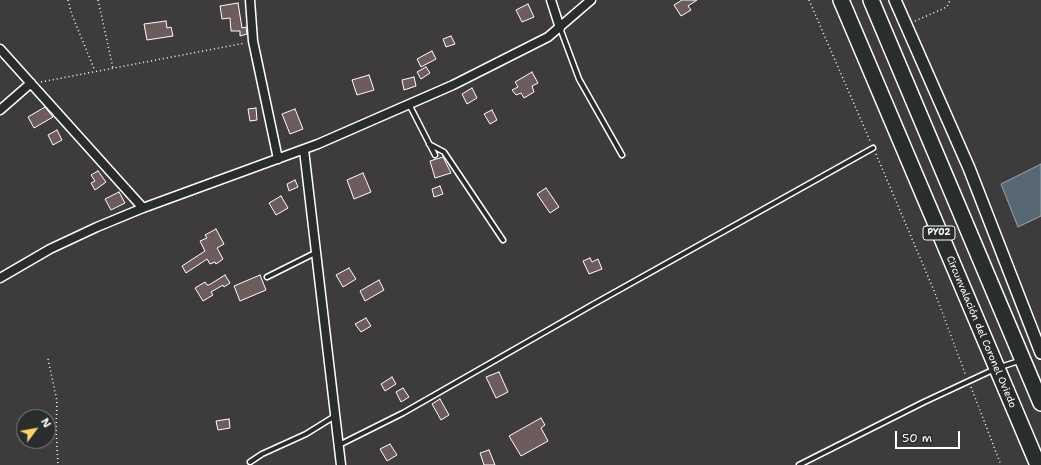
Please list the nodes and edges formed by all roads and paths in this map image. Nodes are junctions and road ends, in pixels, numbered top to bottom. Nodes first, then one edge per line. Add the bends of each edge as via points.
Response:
1 (68, 0) edge
2 (98, 0) edge
3 (250, 0) edge
4 (551, 0) edge
5 (590, 0) edge
6 (808, 0) edge
7 (841, 0) edge
8 (871, 0) edge
9 (896, 0) edge
10 (950, 0) edge
11 (906, 24) junction
12 (560, 28) junction
13 (253, 41) junction
14 (0, 49) edge
15 (113, 68) junction
16 (95, 71) junction
17 (31, 84) junction
18 (409, 104) junction
19 (0, 110) edge
20 (429, 144) junction
21 (873, 148) junction
22 (304, 150) junction
23 (435, 155) dead end
24 (622, 155) dead end
25 (278, 159) junction
26 (143, 208) junction
27 (503, 240) dead end
28 (316, 253) junction
29 (267, 277) dead end
30 (0, 278) edge
31 (1041, 353) edge
32 (48, 360) dead end
33 (1022, 360) junction
34 (996, 368) junction
35 (968, 381) junction
36 (1041, 403) edge
37 (335, 416) junction
38 (339, 445) junction
39 (250, 462) dead end
40 (58, 465) edge
41 (341, 465) edge
42 (799, 465) edge
43 (1001, 465) edge
44 (1038, 465) edge

1 - 16 path
2 - 15 path
3 - 13 street
4 - 12 street
5 - 12 street
6 - 21 path
7 - 34 highway, Circunvalación del Coronel Oviedo / PY02
8 - 33 highway, PY02
9 - 11 street
10 - 11 path via 947,7
11 - 31 street via 969,168
12 - 18 street via 548,37 453,85
12 - 24 lane via 579,79
13 - 15 path
13 - 25 street
14 - 17 street
15 - 16 path
16 - 17 path
17 - 19 street
17 - 26 street
18 - 20 lane
18 - 22 street
20 - 23 lane
20 - 27 lane via 444,152
21 - 35 path
21 - 38 lane via 404,413
22 - 25 street
22 - 28 street
25 - 26 street
26 - 30 street via 50,249
28 - 29 lane
28 - 37 street
32 - 40 path via 57,401
33 - 34 lane
33 - 36 highway, PY02
34 - 35 lane
34 - 44 highway, Circunvalación del Coronel Oviedo / PY02
35 - 42 lane
35 - 43 path
37 - 38 street
37 - 39 lane via 306,434
38 - 41 street

